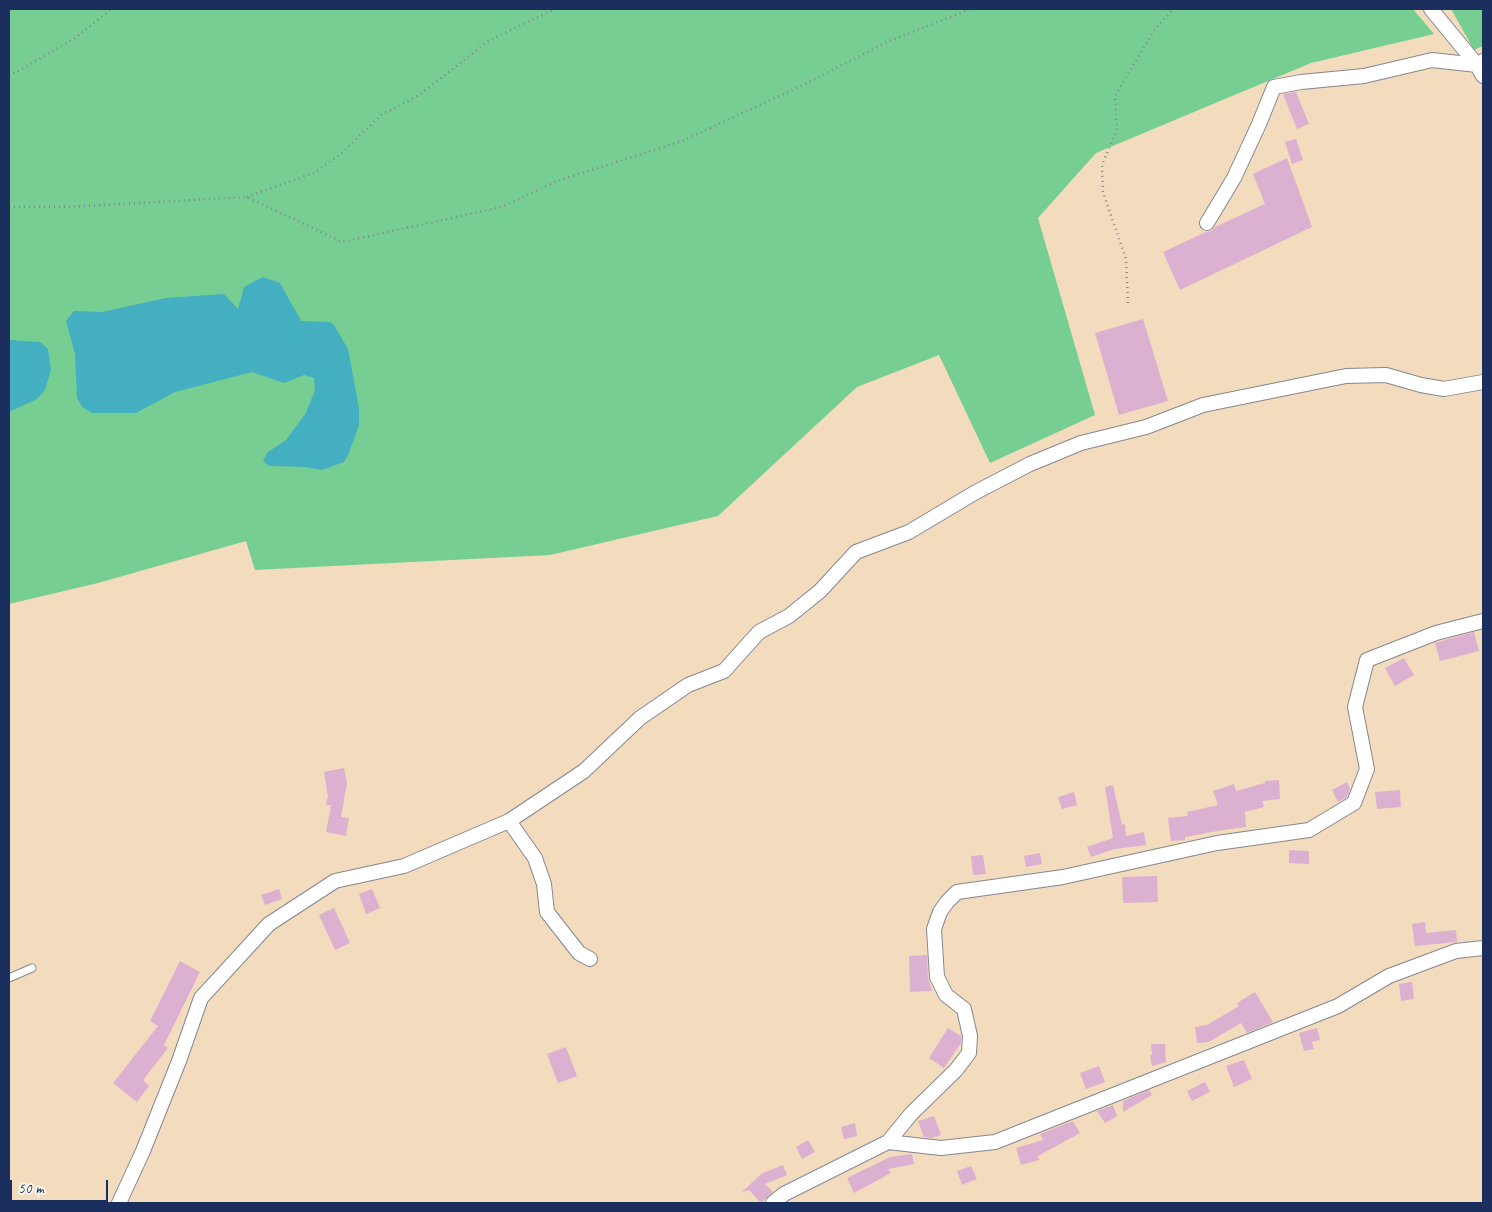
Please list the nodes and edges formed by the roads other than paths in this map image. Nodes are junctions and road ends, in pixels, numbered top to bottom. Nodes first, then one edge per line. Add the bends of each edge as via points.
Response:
1 (1431, 9) edge
2 (1481, 67) edge
3 (1207, 223) dead end
4 (1483, 382) edge
5 (1483, 621) edge
6 (509, 821) junction
7 (1483, 948) edge
8 (590, 959) dead end
9 (32, 968) dead end
10 (9, 978) edge
11 (888, 1142) junction
12 (119, 1203) edge
13 (773, 1203) edge

1 - 2 street
2 - 3 street via 1432,60 1364,76 1274,87 1238,169
4 - 6 street via 1444,389 1386,375 1346,376 1203,405 1146,427 1081,443 1030,464 909,532 856,552 820,591 789,616 759,632 724,671 688,685 648,713 584,771
5 - 11 street via 1436,633 1367,660 1355,707 1367,769 1354,803 1309,830 1217,843 1063,876 957,892 940,912 934,929 937,977 946,995 964,1009 970,1036 969,1053
6 - 8 street via 534,858 544,884 547,912 579,953
6 - 12 street via 404,866 335,881 269,924 201,998 143,1151
7 - 11 street via 1456,951 1389,976 1338,1006 995,1142 941,1148
9 - 10 lane
11 - 13 street via 784,1194

